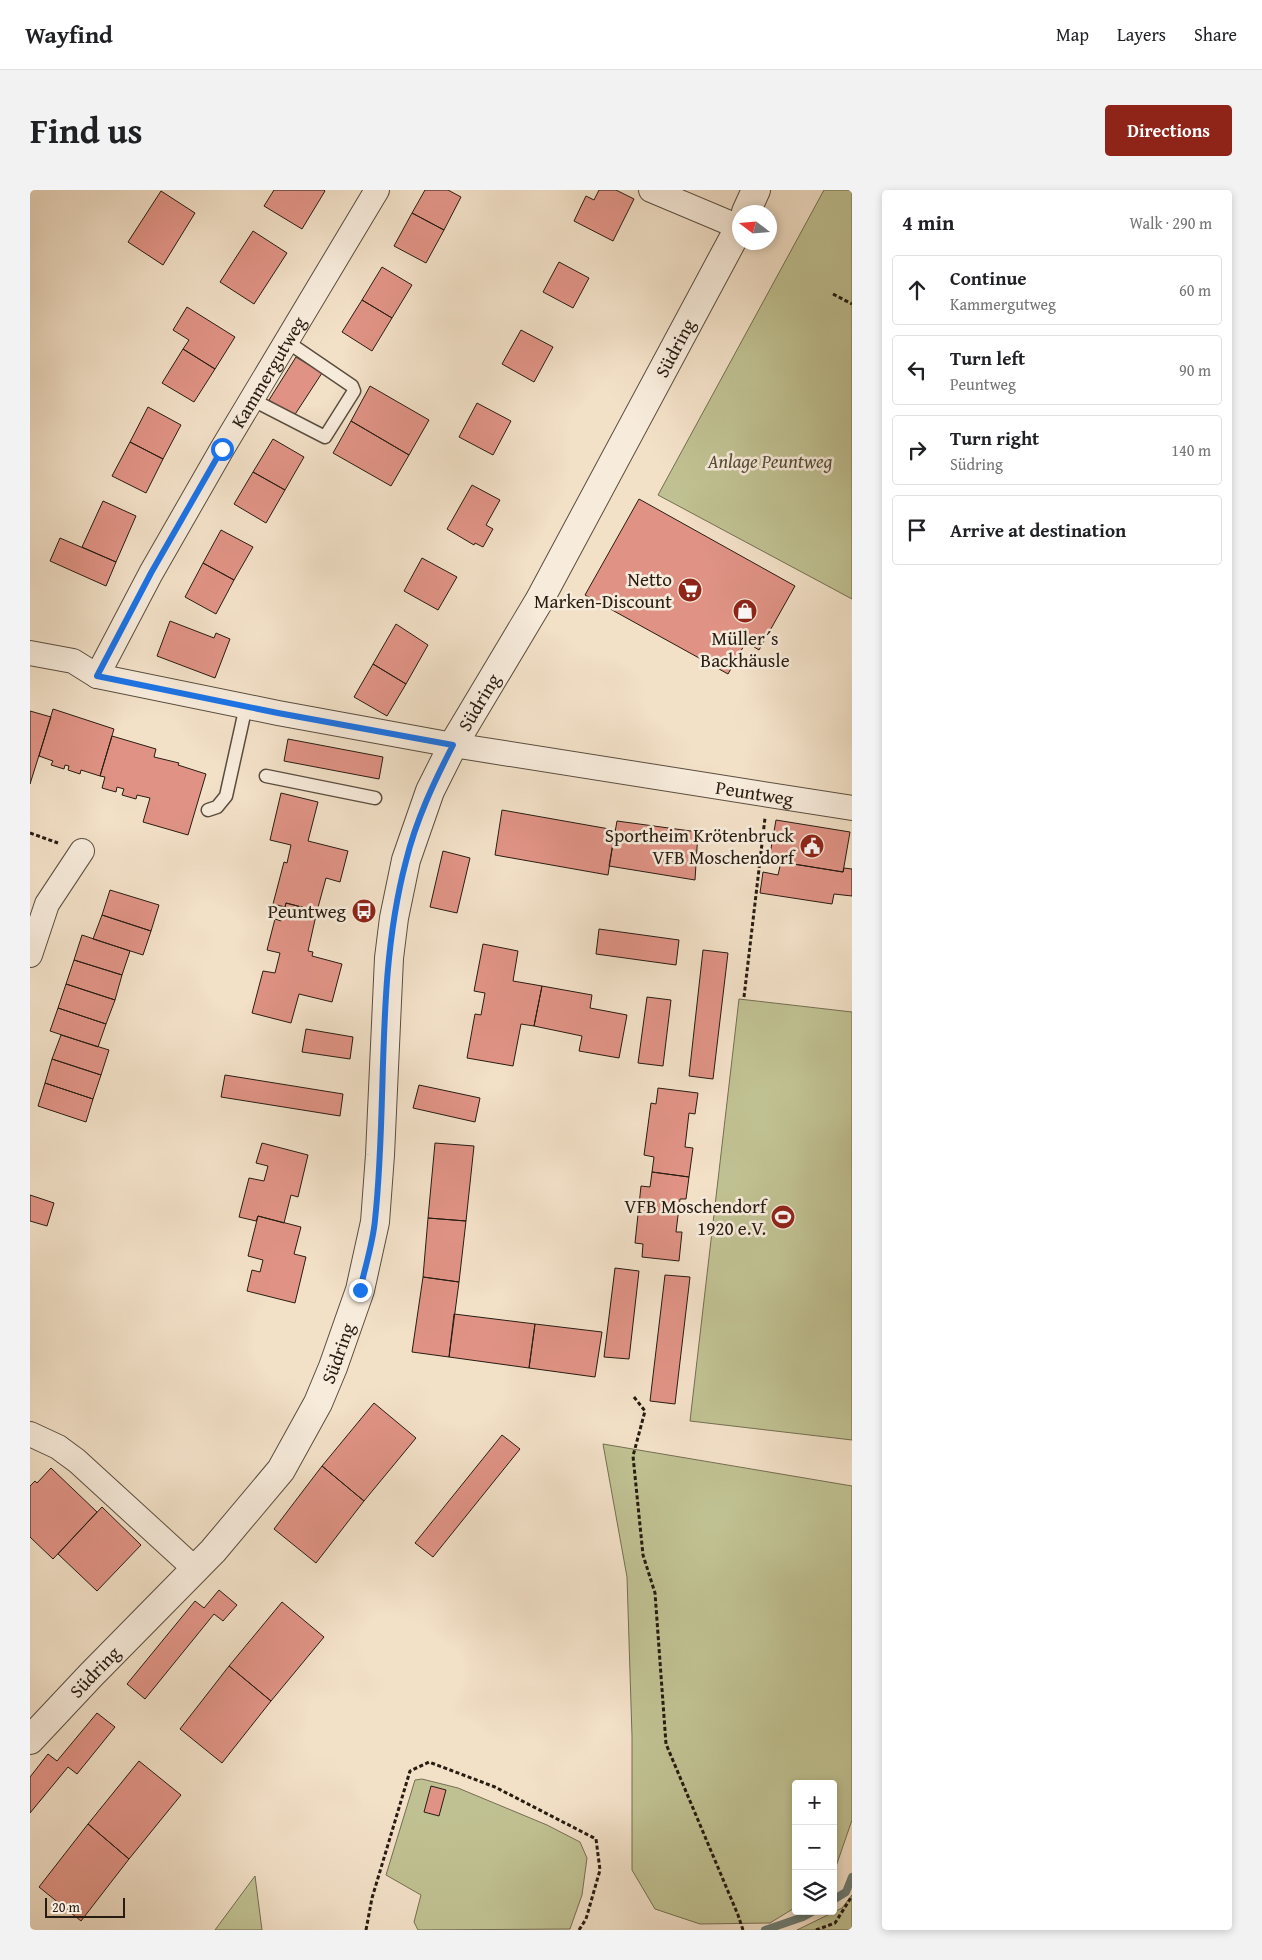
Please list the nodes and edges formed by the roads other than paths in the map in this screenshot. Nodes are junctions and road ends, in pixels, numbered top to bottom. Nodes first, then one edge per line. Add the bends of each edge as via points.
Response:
1 (377, 190) edge
2 (652, 190) edge
3 (756, 190) edge
4 (749, 205) edge
5 (732, 223) edge
6 (732, 239) edge
7 (286, 341) junction
8 (251, 399) junction
9 (30, 653) edge
10 (97, 676) junction
11 (246, 706) junction
12 (453, 745) junction
13 (266, 776) dead end
14 (375, 798) dead end
15 (852, 808) edge
16 (208, 810) dead end
17 (82, 851) dead end
18 (30, 956) edge
19 (30, 1434) edge
20 (196, 1569) junction
21 (30, 1740) edge

1 - 7 street, Kammergutweg
2 - 5 street
3 - 4 street
6 - 12 street, Südring via 539,601
7 - 8 street, Kammergutweg
7 - 8 lane via 352,386 354,391 326,437
8 - 10 street, Kammergutweg via 151,573
9 - 10 street via 74,660
10 - 11 street, Peuntweg
11 - 12 street, Peuntweg
11 - 16 lane via 226,796 218,807
12 - 15 street, Peuntweg
12 - 20 street, Südring via 430,791 406,860 395,910 389,958 375,1222 360,1290 318,1403 281,1470
13 - 14 lane
17 - 18 street via 48,904
19 - 20 street via 58,1447 76,1461
20 - 21 street, Südring

